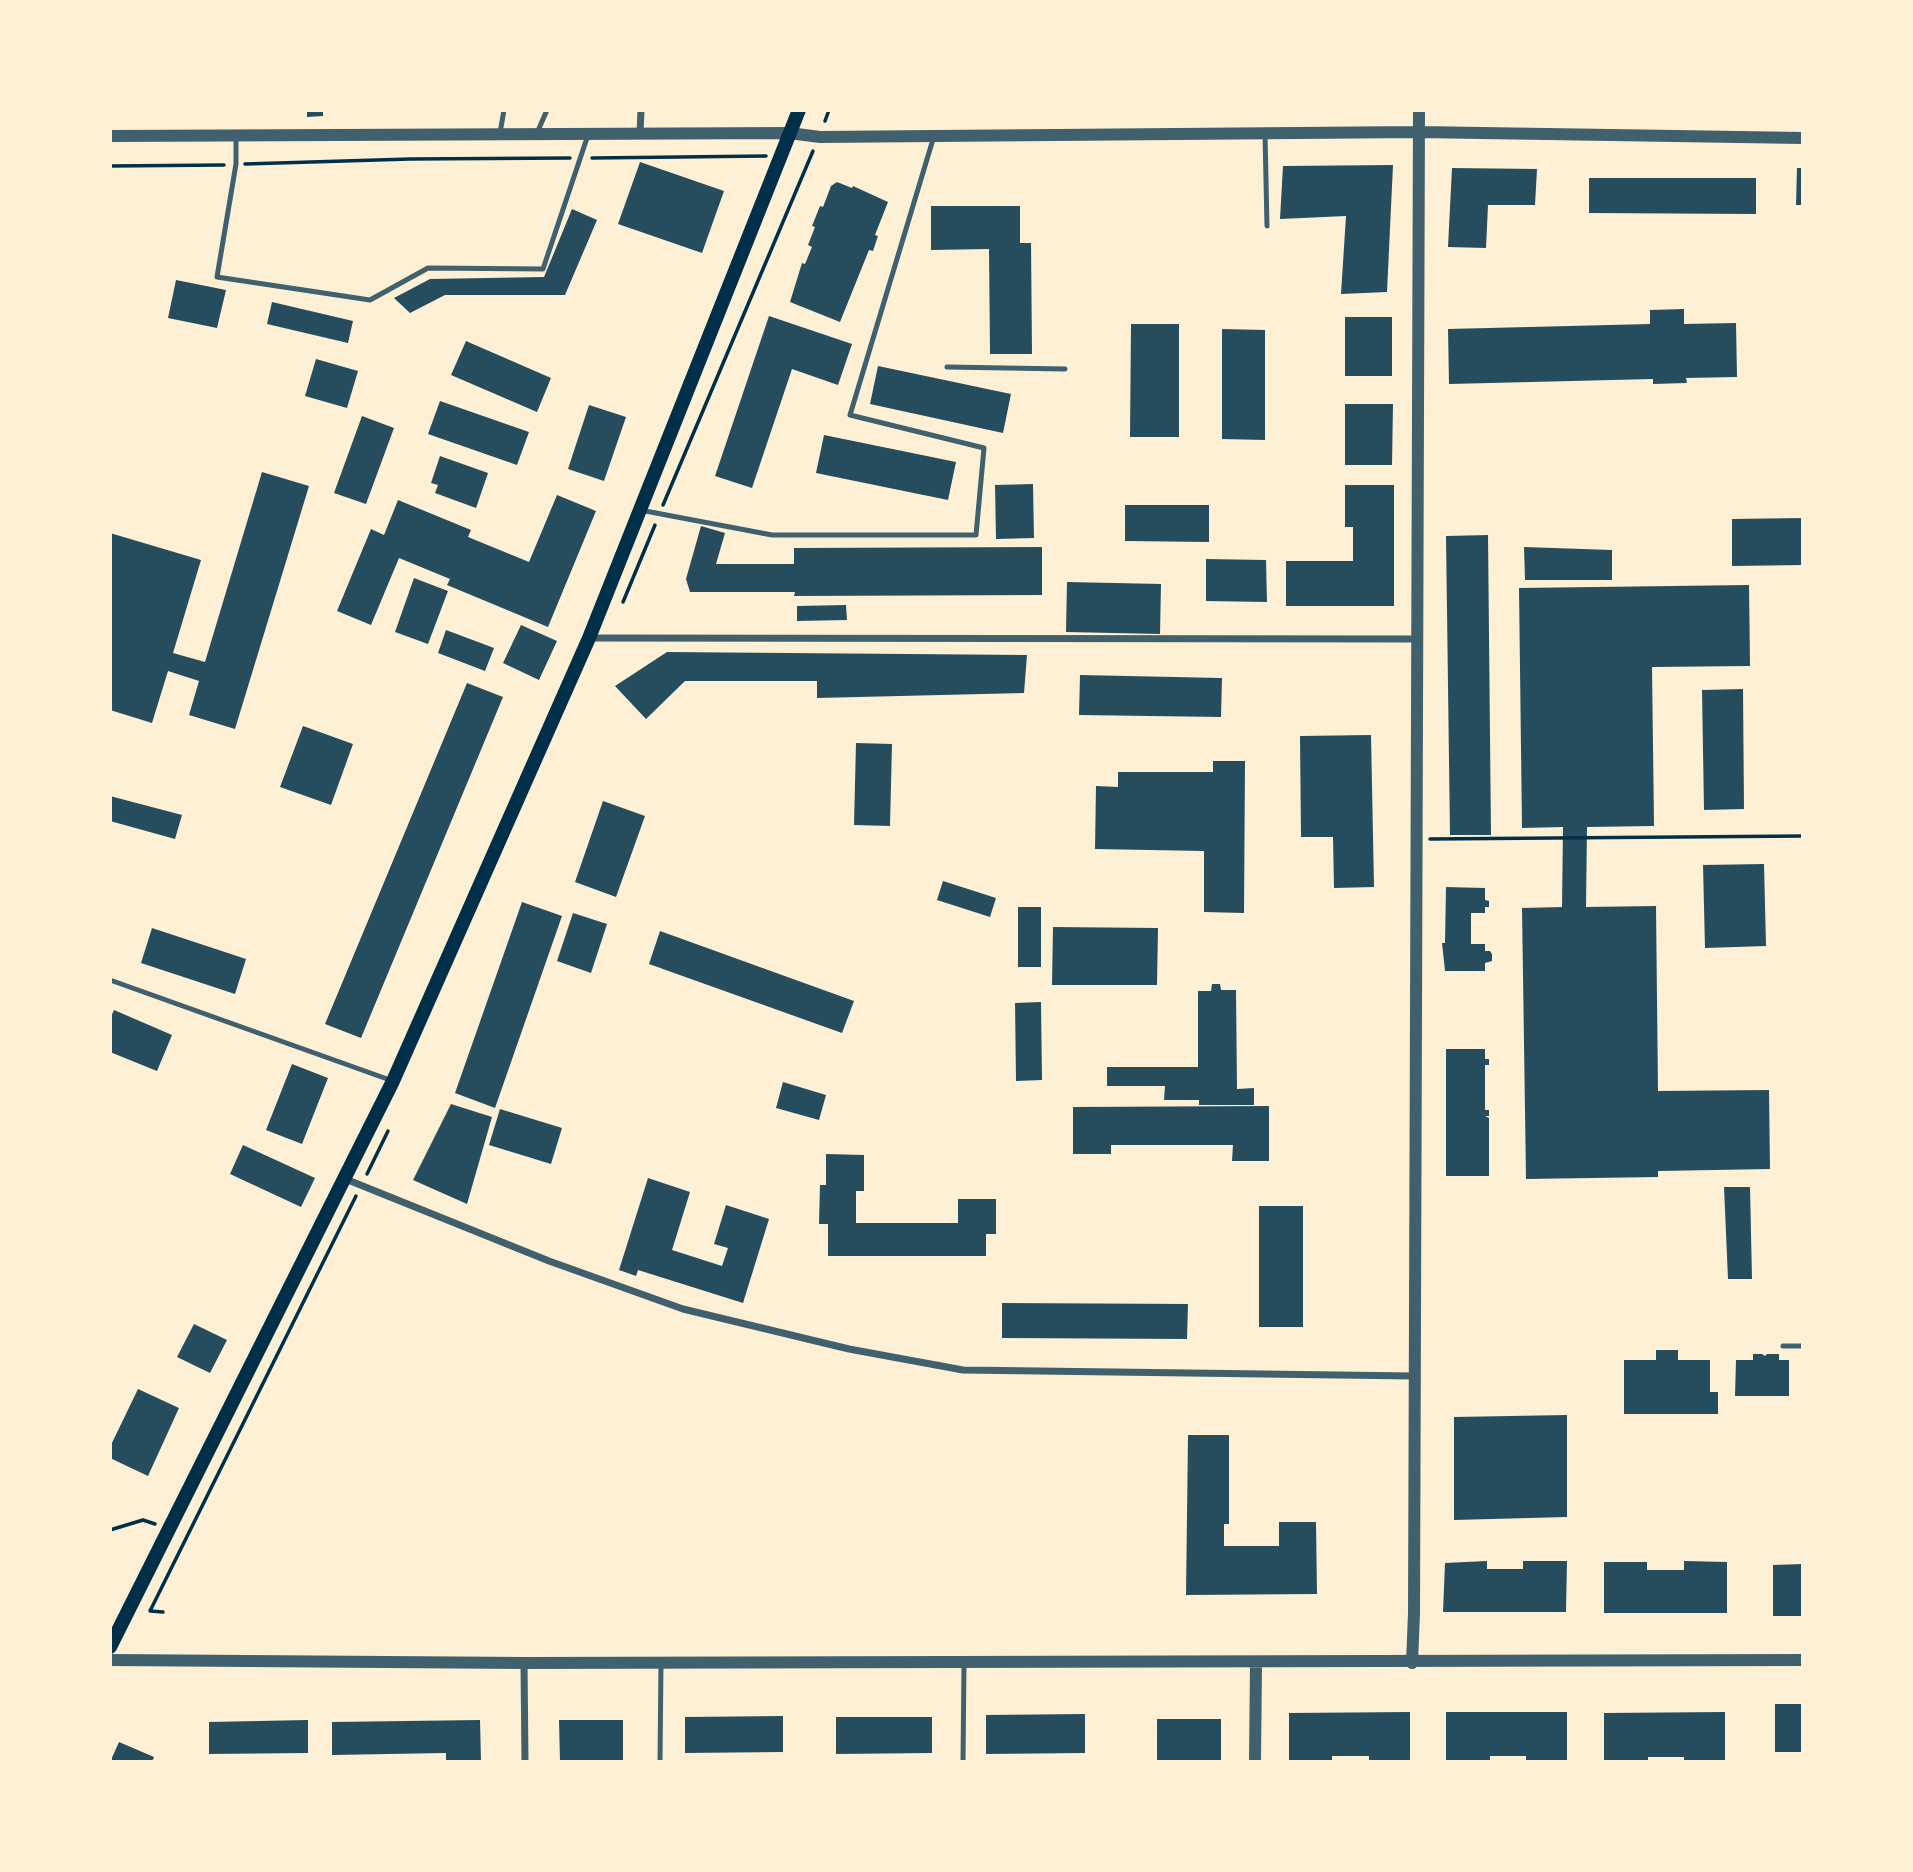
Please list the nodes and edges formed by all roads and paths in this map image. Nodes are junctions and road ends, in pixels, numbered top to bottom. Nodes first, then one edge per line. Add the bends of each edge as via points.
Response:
1 (503, 110) edge
2 (547, 110) edge
3 (641, 110) edge
4 (799, 110) edge
5 (1419, 110) edge
6 (789, 132) junction
7 (1418, 132) junction
8 (500, 133) junction
9 (537, 133) junction
10 (640, 133) junction
11 (589, 134) junction
12 (1265, 134) junction
13 (236, 135) junction
14 (110, 136) edge
15 (934, 136) junction
16 (1803, 138) edge
17 (780, 156) junction
18 (581, 158) junction
19 (808, 160) dead end
20 (236, 164) junction
21 (110, 166) edge
22 (1267, 226) dead end
23 (947, 367) dead end
24 (1066, 369) dead end
25 (640, 510) junction
26 (589, 638) junction
27 (1418, 639) junction
28 (1803, 836) edge
29 (1417, 839) junction
30 (110, 980) edge
31 (393, 1081) junction
32 (343, 1178) junction
33 (1783, 1346) dead end
34 (1803, 1346) edge
35 (1413, 1376) junction
36 (170, 1528) junction
37 (110, 1530) edge
38 (110, 1647) edge
39 (110, 1660) edge
40 (1803, 1660) edge
41 (1256, 1662) junction
42 (1412, 1662) junction
43 (524, 1663) junction
44 (662, 1663) junction
45 (964, 1663) junction
46 (525, 1762) edge
47 (660, 1762) edge
48 (963, 1762) edge
49 (1255, 1762) edge

1 - 8 lane
2 - 9 lane
3 - 10 street
4 - 6 main road
5 - 7 street
6 - 10 street
6 - 15 street via 820,137
6 - 17 main road
7 - 12 street
7 - 16 street
7 - 27 street
8 - 9 street
8 - 13 street
9 - 11 street
10 - 11 street
11 - 18 lane
12 - 15 street
12 - 22 lane
13 - 14 street
13 - 20 lane
15 - 25 lane via 850,415 984,448 976,535 772,535
17 - 18 path
17 - 19 path
17 - 25 main road
18 - 20 path
18 - 20 lane via 543,269 428,268 370,300 217,276
20 - 21 path
23 - 24 lane
25 - 26 main road
26 - 27 street
26 - 31 main road
27 - 29 street
28 - 29 path
29 - 35 street
30 - 31 lane
31 - 32 main road
32 - 35 street via 683,1309 849,1349 963,1370
32 - 36 main road
33 - 34 lane
35 - 42 street
36 - 37 path via 143,1520
36 - 38 main road
39 - 43 street
40 - 42 street
41 - 42 street
41 - 45 street
41 - 49 street
43 - 44 street
43 - 46 street
44 - 45 street
44 - 47 lane
45 - 48 lane

